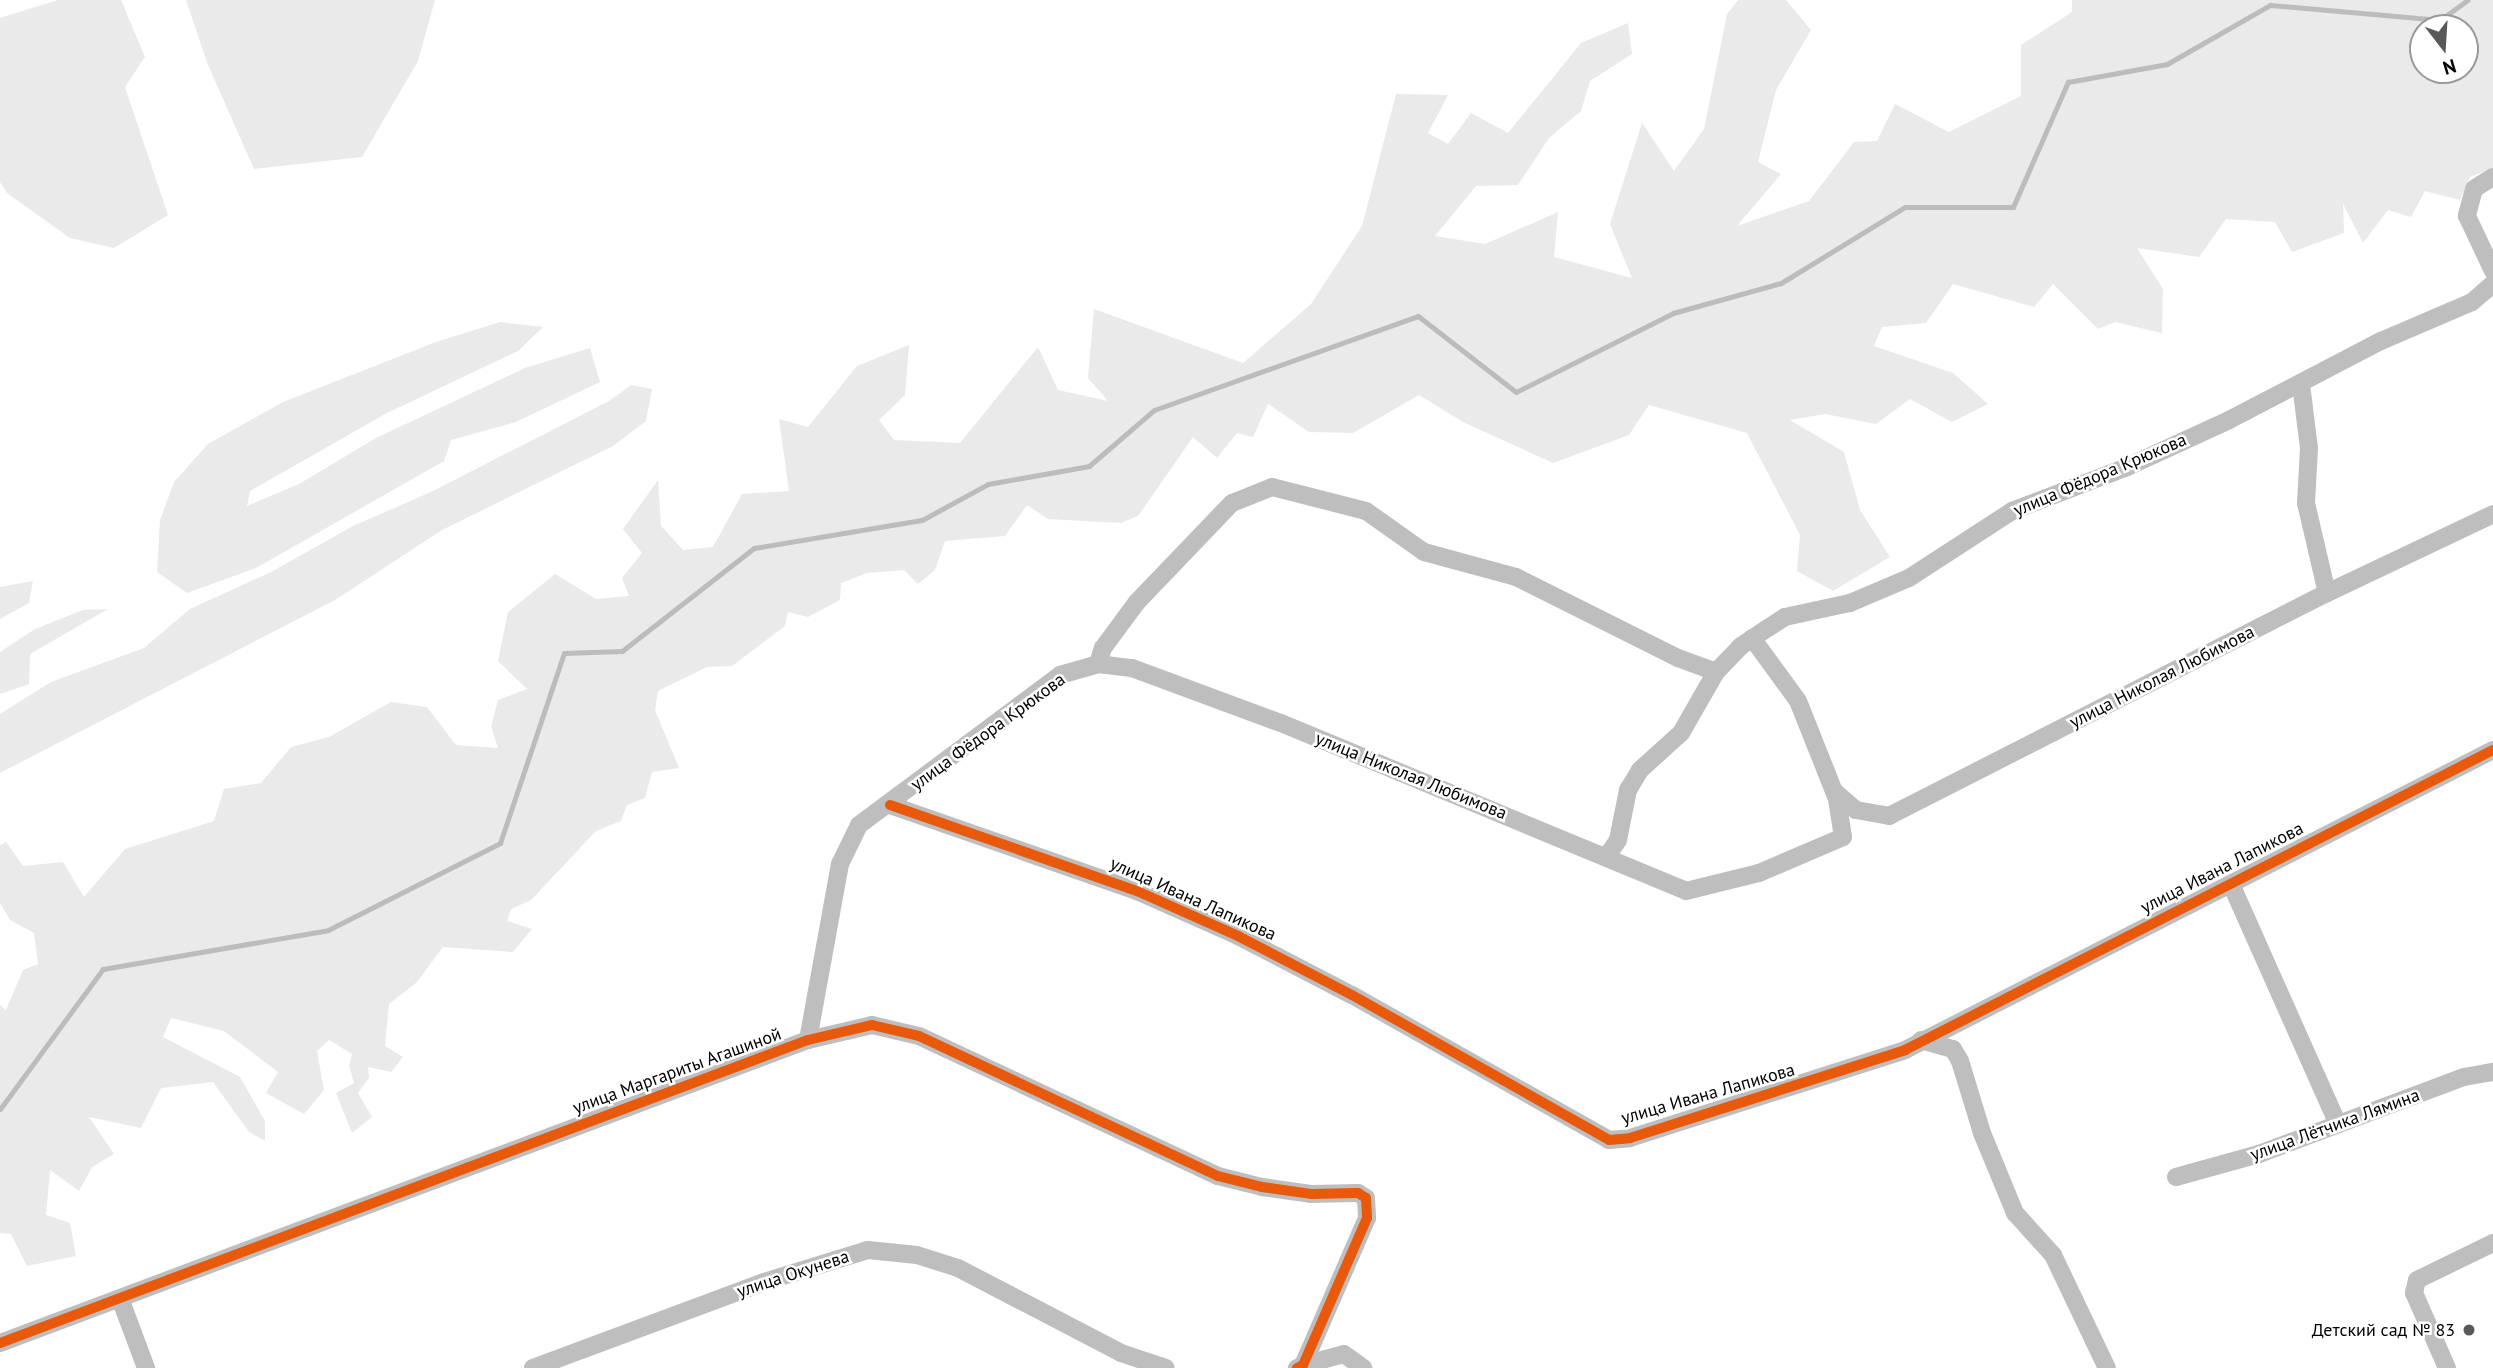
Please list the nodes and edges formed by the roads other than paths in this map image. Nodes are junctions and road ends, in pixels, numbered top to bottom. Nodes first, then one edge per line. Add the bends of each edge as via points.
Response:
1 (2493, 177) edge
2 (2493, 271) edge
3 (2493, 284) edge
4 (2301, 384) junction
5 (2493, 514) edge
6 (2327, 593) junction
7 (1752, 638) junction
8 (1098, 664) junction
9 (1132, 668) joint
10 (1716, 672) junction
11 (2493, 750) edge
12 (1834, 791) junction
13 (890, 804) junction
14 (1607, 856) junction
15 (2231, 884) junction
16 (1971, 1015) junction
17 (808, 1040) junction
18 (1921, 1040) junction
19 (1960, 1060) junction
20 (2493, 1072) edge
21 (2337, 1122) junction
22 (2176, 1177) dead end
23 (2493, 1243) edge
24 (121, 1301) junction
25 (0, 1343) edge
26 (1300, 1367) edge
27 (146, 1368) edge
28 (533, 1368) edge
29 (1166, 1368) edge
30 (1363, 1368) edge
31 (2107, 1368) edge
32 (2447, 1368) edge

1 - 2 street via 2474,189 2467,216
3 - 4 street, улица Фёдора Крюкова via 2472,302 2381,341
4 - 6 street via 2309,448 2306,503
4 - 7 street, улица Фёдора Крюкова via 2127,467 2012,511 1909,578 1850,603 1785,617
5 - 6 street, улица Николая Любимова
6 - 12 street, улица Николая Любимова via 1889,816 1856,810
7 - 10 street, улица Фёдора Крюкова
7 - 12 street via 1798,701
8 - 9 street, улица Фёдора Крюкова
8 - 10 street via 1103,648 1137,603 1232,503 1272,487 1366,511 1424,552 1516,577 1678,658
8 - 13 street, улица Фёдора Крюкова via 1060,675
9 - 14 street, улица Николая Любимова via 1281,723
10 - 14 street, улица Фёдора Крюкова via 1681,733 1633,781 1621,831
11 - 15 street, улица Ивана Лапикова
12 - 14 street, улица Николая Любимова via 1843,836 1759,873 1686,891
13 - 17 street, улица Фёдора Крюкова via 859,825 843,855
13 - 18 street, улица Ивана Лапикова via 1125,886 1238,936 1609,1140 1824,1078 1885,1058
15 - 16 street, улица Ивана Лапикова
15 - 21 street
16 - 18 street, улица Ивана Лапикова
16 - 19 street via 1956,1037
17 - 24 street, улица Маргариты Агашиной via 252,1247
17 - 26 street, улица Маргариты Агашиной via 872,1025 893,1028 1072,1104 1218,1176 1262,1187 1311,1194 1358,1193 1366,1198 1367,1218
18 - 19 street via 1953,1049
19 - 31 street via 1982,1133 2015,1213 2053,1255
20 - 21 street, улица Лётчика Лямина via 2465,1077
21 - 22 street, улица Лётчика Лямина via 2259,1154
23 - 32 street via 2417,1280 2414,1293
24 - 25 street, улица Маргариты Агашиной
24 - 27 street
26 - 30 street via 1344,1354
28 - 29 street, улица Окунева via 764,1282 868,1250 917,1255 958,1268 1121,1353

